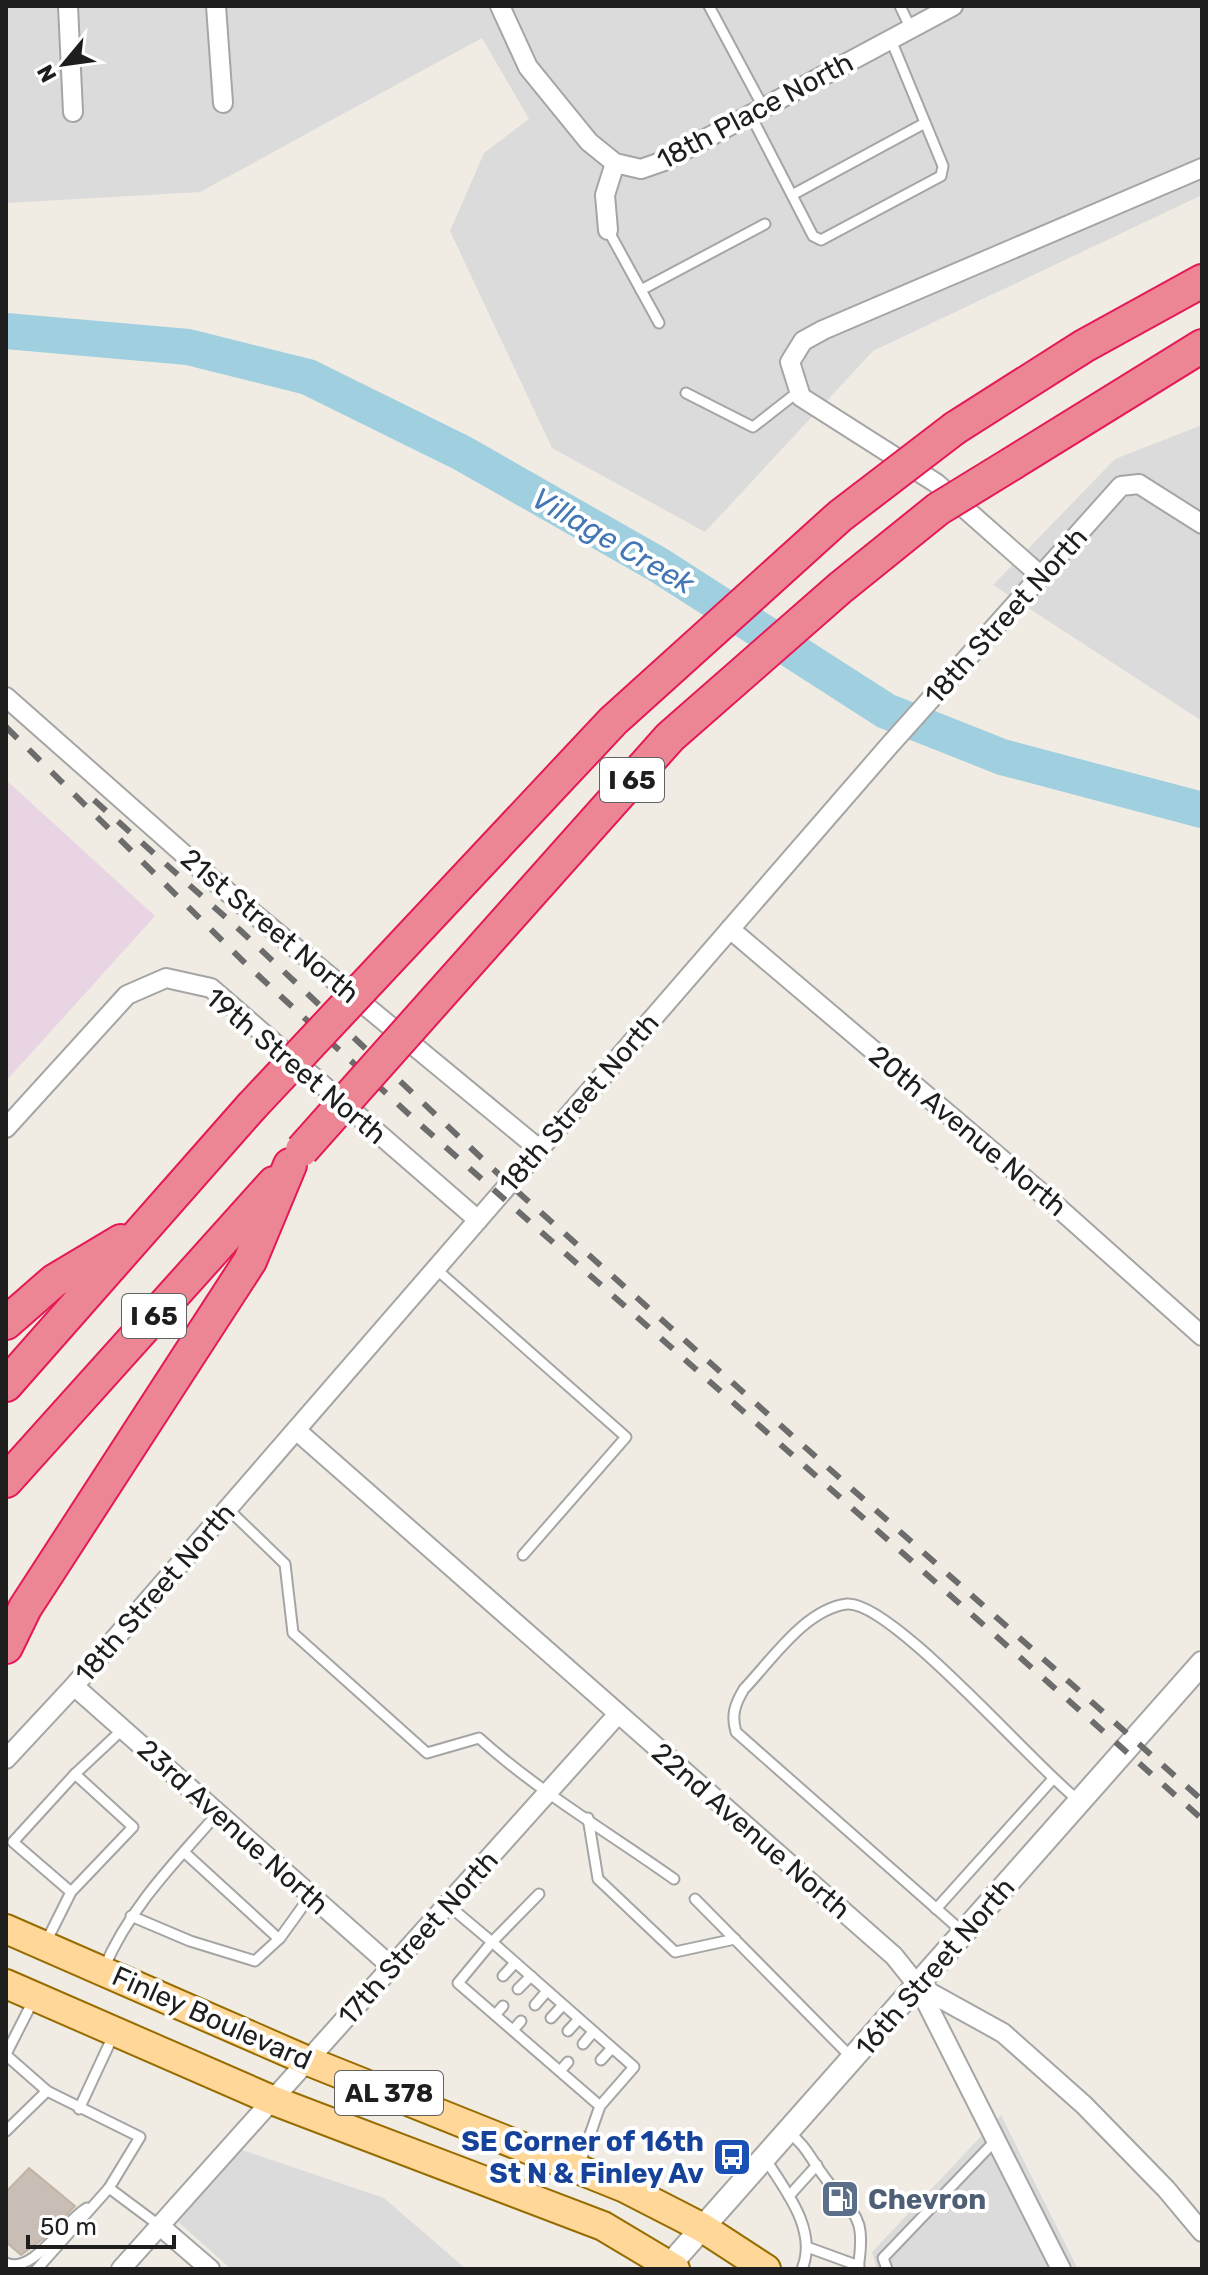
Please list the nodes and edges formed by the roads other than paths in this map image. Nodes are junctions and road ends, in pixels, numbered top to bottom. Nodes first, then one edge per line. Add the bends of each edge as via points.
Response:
1 (68, 6) edge
2 (216, 6) edge
3 (500, 6) edge
4 (709, 6) edge
5 (900, 6) edge
6 (953, 6) edge
7 (911, 29) junction
8 (891, 40) junction
9 (223, 103) dead end
10 (757, 110) junction
11 (73, 112) dead end
12 (925, 123) junction
13 (615, 163) junction
14 (1202, 168) edge
15 (792, 195) junction
16 (765, 224) dead end
17 (608, 230) joint
18 (1202, 281) edge
19 (641, 290) junction
20 (659, 323) dead end
21 (1202, 346) edge
22 (799, 391) junction
23 (686, 393) dead end
24 (1202, 524) edge
25 (1041, 576) junction
26 (6, 697) edge
27 (730, 929) junction
28 (6, 1128) edge
29 (539, 1149) junction
30 (296, 1157) junction
31 (478, 1220) junction
32 (147, 1225) junction
33 (436, 1269) junction
34 (6, 1323) edge
35 (1202, 1336) edge
36 (6, 1385) edge
37 (296, 1430) junction
38 (6, 1481) edge
39 (228, 1509) junction
40 (523, 1555) dead end
41 (6, 1647) edge
42 (1202, 1663) edge
43 (74, 1686) junction
44 (618, 1714) junction
45 (123, 1729) junction
46 (6, 1759) edge
47 (75, 1774) junction
48 (1052, 1780) junction
49 (547, 1795) junction
50 (1080, 1802) junction
51 (218, 1813) junction
52 (588, 1818) junction
53 (184, 1852) junction
54 (674, 1879) dead end
55 (71, 1892) junction
56 (539, 1894) dead end
57 (311, 1895) junction
58 (695, 1899) dead end
59 (448, 1905) junction
60 (936, 1909) junction
61 (131, 1916) junction
62 (6, 1929) edge
63 (964, 1933) junction
64 (279, 1939) junction
65 (735, 1939) junction
66 (492, 1942) junction
67 (45, 1945) junction
68 (515, 1963) junction
69 (392, 1967) junction
70 (103, 1971) junction
71 (503, 1976) dead end
72 (531, 1976) junction
73 (6, 1984) edge
74 (918, 1986) junction
75 (518, 1989) dead end
76 (547, 1991) junction
77 (488, 1993) dead end
78 (36, 1996) junction
79 (480, 2002) junction
80 (535, 2005) dead end
81 (563, 2005) junction
82 (503, 2006) dead end
83 (495, 2015) junction
84 (551, 2018) dead end
85 (579, 2019) junction
86 (521, 2021) dead end
87 (116, 2030) junction
88 (513, 2030) junction
89 (568, 2031) dead end
90 (593, 2032) junction
91 (536, 2034) dead end
92 (528, 2043) junction
93 (583, 2044) dead end
94 (612, 2048) junction
95 (6, 2055) edge
96 (853, 2059) junction
97 (601, 2060) dead end
98 (308, 2061) junction
99 (568, 2062) dead end
100 (560, 2071) junction
101 (47, 2091) junction
102 (272, 2100) junction
103 (600, 2106) junction
104 (79, 2109) junction
105 (6, 2131) edge
106 (788, 2132) junction
107 (994, 2142) junction
108 (764, 2159) junction
109 (817, 2165) junction
110 (578, 2169) junction
111 (109, 2188) junction
112 (789, 2196) junction
113 (96, 2203) junction
114 (160, 2226) junction
115 (703, 2228) junction
116 (1202, 2232) edge
117 (807, 2247) junction
118 (6, 2263) edge
119 (670, 2268) edge
120 (858, 2268) edge
121 (37, 2269) edge
122 (121, 2269) edge
123 (210, 2269) edge
124 (766, 2269) edge
125 (802, 2269) edge
126 (887, 2269) edge
127 (1061, 2269) edge

1 - 11 street
2 - 9 street
3 - 13 street via 528,67 589,142
4 - 10 lane
5 - 7 lane
6 - 7 street, 18th Place North
7 - 8 street, 18th Place North
8 - 10 street, 18th Place North
8 - 12 lane
10 - 13 street, 18th Place North via 652,167
10 - 15 lane
12 - 15 lane
12 - 15 lane via 943,166 941,176 821,240 813,236
13 - 17 street, 18th Place North via 605,195
14 - 22 street via 803,341 790,362
16 - 19 lane
17 - 19 lane
18 - 32 highway, I 65, bridge via 1084,346 955,428 840,516 613,721
19 - 20 lane
21 - 30 highway, I 65, bridge via 938,509 670,737
22 - 23 lane via 753,427
22 - 25 street via 936,483
24 - 25 street, 18th Street North via 1139,484 1121,486
25 - 27 street, 18th Street North
26 - 29 street, 21st Street North via 213,880
27 - 29 street, 18th Street North
27 - 35 street, 20th Avenue North
28 - 31 street, 19th Street North via 127,995 166,978 211,988
29 - 31 street, 18th Street North
30 - 38 highway, I 65
30 - 41 highway via 250,1261 33,1595
31 - 33 street, 18th Street North
32 - 34 highway via 54,1281
32 - 36 highway, I 65
33 - 37 street, 18th Street North
33 - 40 lane via 626,1437
37 - 39 street, 18th Street North
37 - 44 street, 22nd Avenue North
39 - 43 street, 18th Street North
39 - 49 lane via 285,1564 293,1633 315,1653 427,1753 479,1738
42 - 50 street, 16th Street North
43 - 45 street, 23rd Avenue North
43 - 46 street, 18th Street North
44 - 49 street, 17th Street North
44 - 74 street, 22nd Avenue North via 894,1956
45 - 47 lane
45 - 51 street, 23rd Avenue North
47 - 55 lane via 133,1827
47 - 55 lane via 13,1842
48 - 50 lane
48 - 60 lane
48 - 60 lane via 1017,1739 864,1606 846,1604 819,1615 744,1689 732,1720 736,1732
49 - 52 lane
49 - 59 street, 17th Street North
50 - 63 street, 16th Street North
51 - 53 lane
51 - 57 street, 23rd Avenue North
52 - 54 lane
52 - 65 lane via 598,1879 675,1952
53 - 61 lane
53 - 64 lane
55 - 67 lane
56 - 66 lane
57 - 64 lane
57 - 69 street, 23rd Avenue North
58 - 65 lane
59 - 66 lane
59 - 69 street, 17th Street North
60 - 63 lane
61 - 64 lane via 255,1961
61 - 70 lane
62 - 67 main road, Finley Boulevard / AL 378
63 - 74 street, 16th Street North
65 - 96 lane
66 - 68 lane
66 - 79 lane via 458,1983
67 - 70 main road, Finley Boulevard / AL 378
68 - 71 lane
68 - 72 lane
69 - 98 street, 17th Street North
70 - 98 main road, Finley Boulevard / AL 378
72 - 75 lane
72 - 76 lane
73 - 78 main road, Finley Boulevard / AL 378
74 - 96 street, 16th Street North
74 - 107 street
74 - 116 street, 22nd Avenue North via 1003,2033 1121,2140
76 - 80 lane
76 - 81 lane
77 - 79 lane
78 - 87 main road, Finley Boulevard / AL 378
78 - 95 lane
79 - 83 lane
81 - 84 lane
81 - 85 lane
82 - 83 lane
83 - 88 lane
85 - 89 lane
85 - 90 lane
86 - 88 lane
87 - 102 main road, Finley Boulevard / AL 378
87 - 104 lane
88 - 92 lane
90 - 93 lane
90 - 94 lane
91 - 92 lane
92 - 100 lane via 548,2054
94 - 97 lane
94 - 103 lane via 634,2067
95 - 101 lane
96 - 106 street, 16th Street North
98 - 102 street, 17th Street North
98 - 110 main road, Finley Boulevard / AL 378
99 - 100 lane
100 - 103 lane via 581,2081
101 - 104 lane
101 - 105 lane
102 - 114 street, 17th Street North
102 - 119 main road, Finley Boulevard / AL 378 via 603,2226
103 - 110 lane
104 - 111 lane via 140,2137
106 - 108 street, 16th Street North
106 - 109 lane via 805,2144
107 - 126 lane via 883,2258
107 - 127 street
108 - 112 lane
108 - 115 street, 16th Street North
109 - 112 lane
109 - 120 lane via 856,2212 863,2238
110 - 115 main road, Finley Boulevard / AL 378
111 - 113 lane
111 - 114 lane
112 - 117 lane
113 - 118 lane via 74,2215 29,2262
113 - 121 lane
114 - 122 street, 17th Street North
114 - 123 street
115 - 119 street, 16th Street North
115 - 124 main road, Finley Boulevard / AL 378
117 - 120 lane
117 - 125 lane

